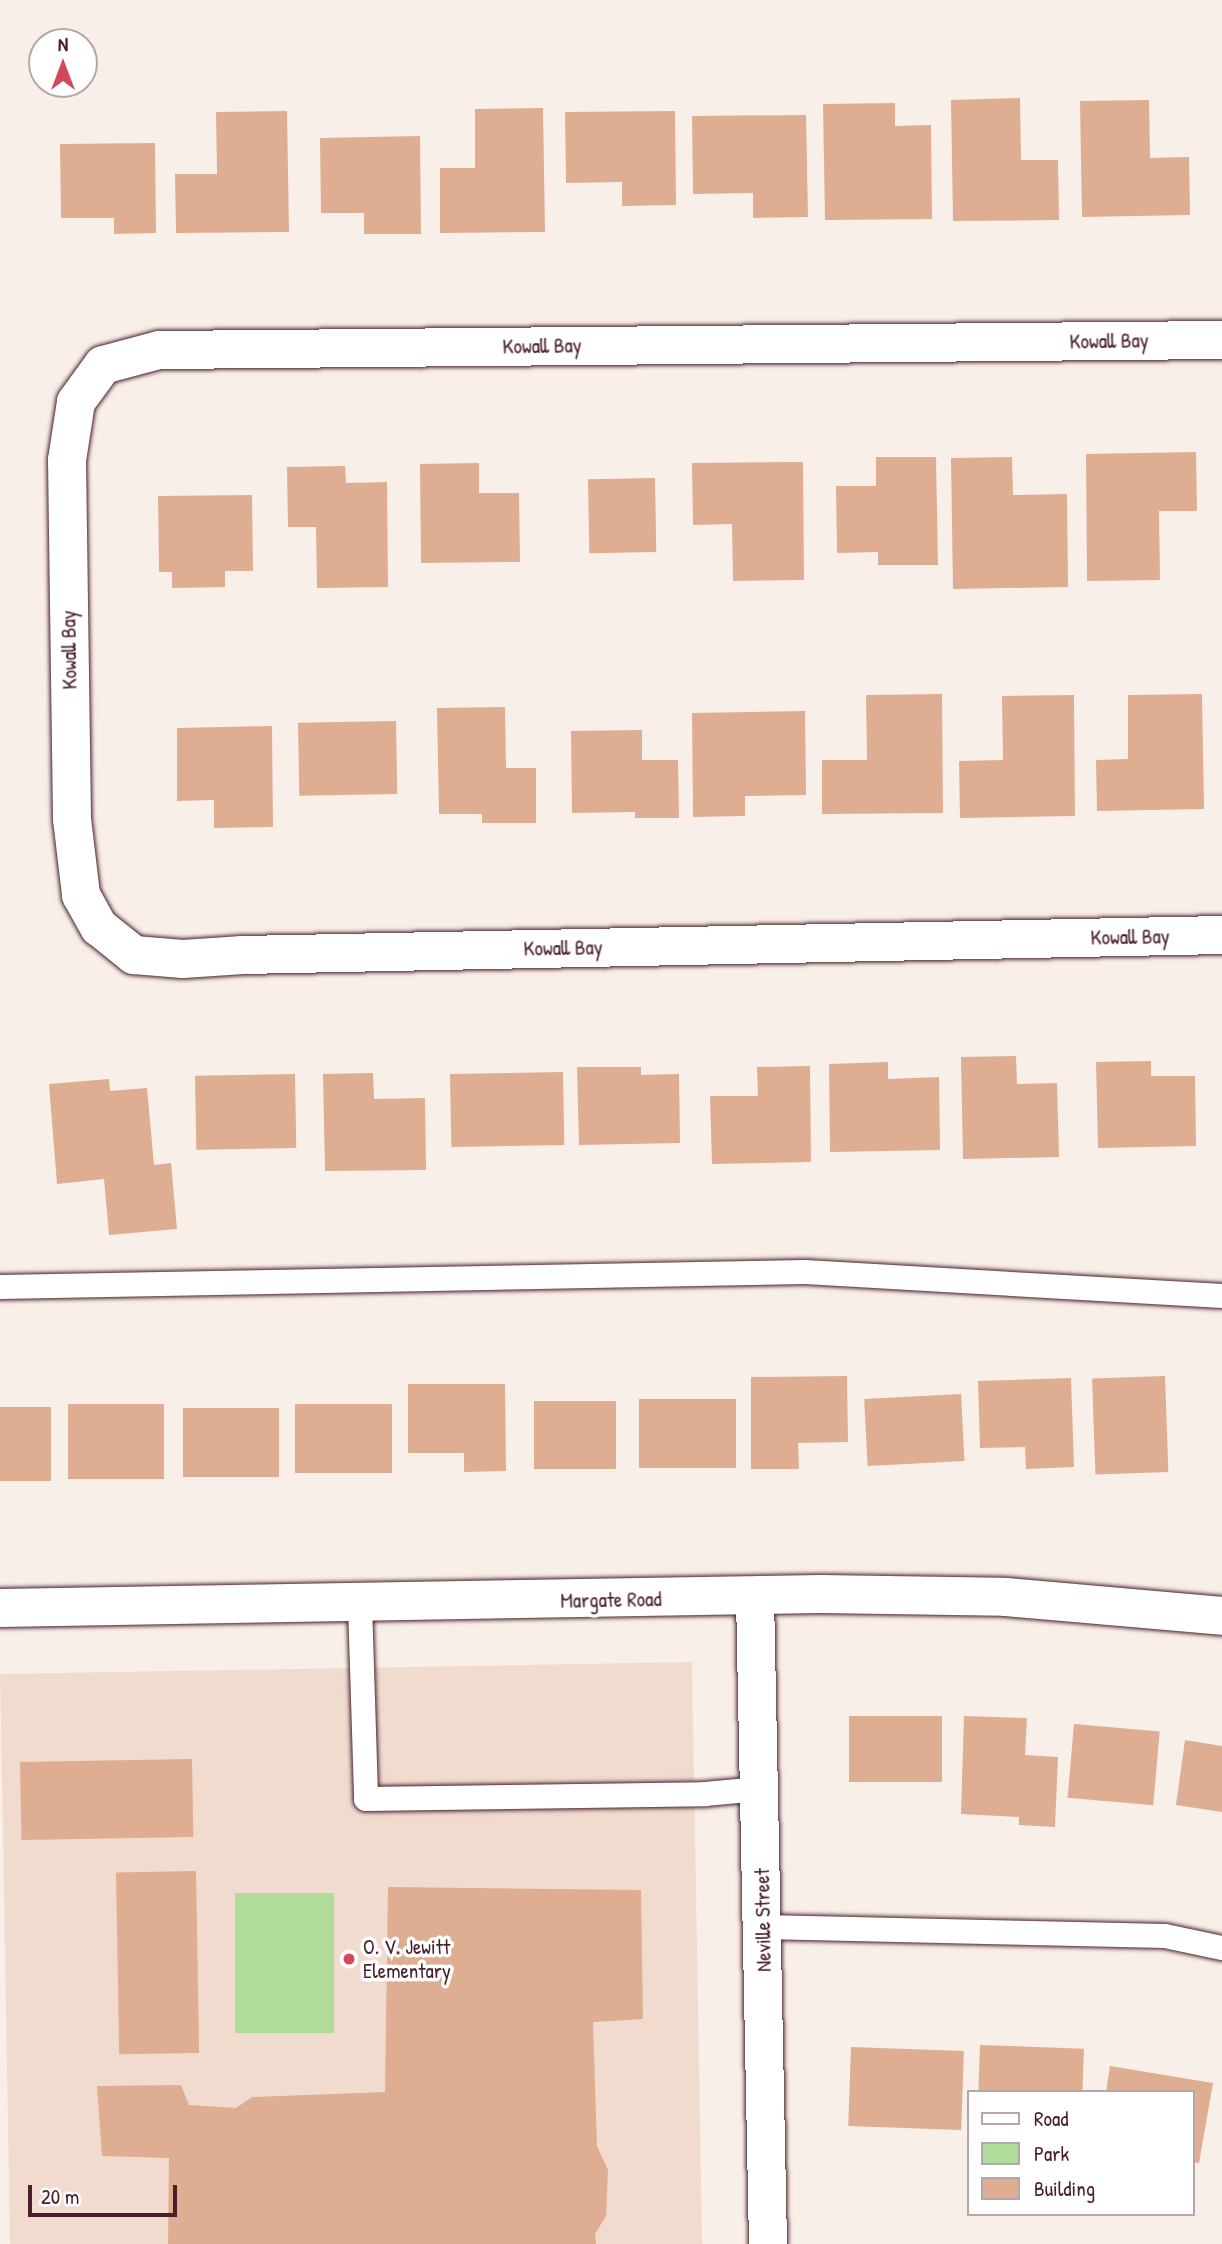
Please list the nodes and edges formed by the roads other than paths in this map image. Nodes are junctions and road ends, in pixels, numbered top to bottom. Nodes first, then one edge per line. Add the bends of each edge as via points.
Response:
1 (1222, 340) edge
2 (1222, 935) edge
3 (0, 1287) edge
4 (1222, 1296) edge
5 (755, 1596) junction
6 (360, 1604) junction
7 (0, 1608) edge
8 (1222, 1616) edge
9 (760, 1789) junction
10 (763, 1927) junction
11 (1222, 1948) edge
12 (768, 2244) edge

1 - 2 street, Kowall Bay via 159,350 103,365 76,402 67,460 72,819 81,895 99,927 134,955 183,959
3 - 4 lane via 805,1272
5 - 6 street, Margate Road
5 - 8 street, Margate Road via 1006,1597
5 - 9 street, Neville Street
6 - 7 street, Margate Road
6 - 9 lane via 366,1799 705,1794
9 - 10 street, Neville Street
10 - 11 lane via 1165,1936
10 - 12 street, Neville Street

